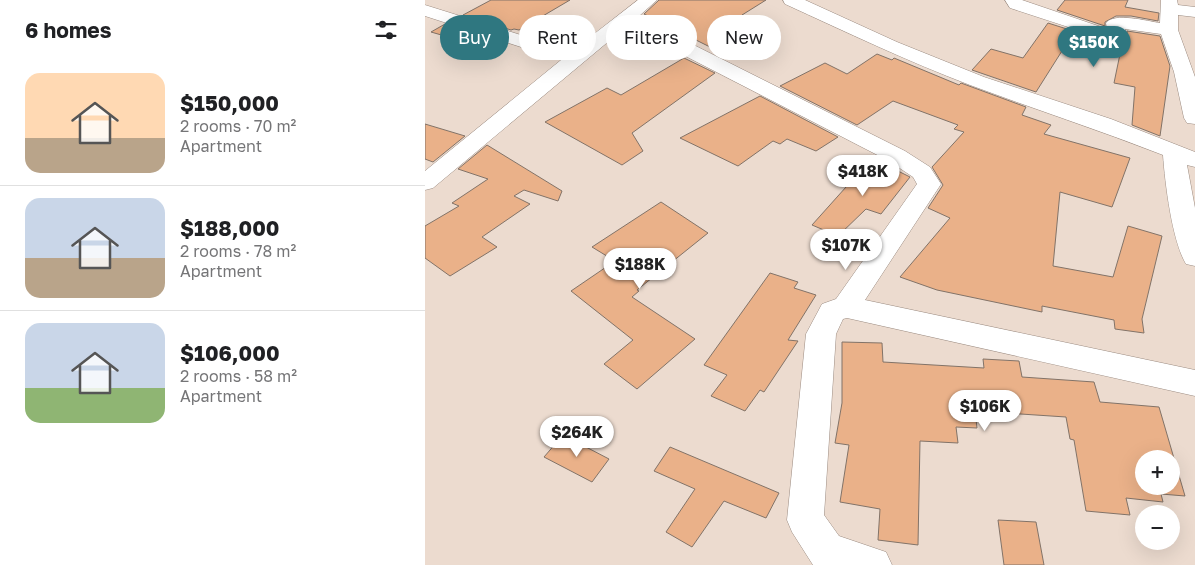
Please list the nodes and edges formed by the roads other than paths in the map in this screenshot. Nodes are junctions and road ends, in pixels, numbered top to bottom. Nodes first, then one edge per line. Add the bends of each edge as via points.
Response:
1 (649, 0) edge
2 (791, 0) edge
3 (1013, 0) edge
4 (1168, 4) edge
5 (425, 10) edge
6 (1195, 12) edge
7 (632, 15) edge
8 (1169, 30) junction
9 (519, 40) edge
10 (697, 54) edge
11 (573, 60) edge
12 (1195, 118) edge
13 (1184, 156) edge
14 (425, 183) edge
15 (1195, 257) edge
16 (846, 306) junction
17 (1195, 384) edge
18 (873, 565) edge

1 - 7 street
2 - 13 street via 890,46 977,81
3 - 8 street via 1016,4 1108,35 1117,35 1117,22
4 - 6 street
4 - 8 street
5 - 9 street
8 - 12 street
10 - 16 street via 897,156 922,172 929,184
11 - 14 street
13 - 15 street via 1176,178
16 - 17 street
16 - 18 street via 833,312 821,334 805,520 827,552

